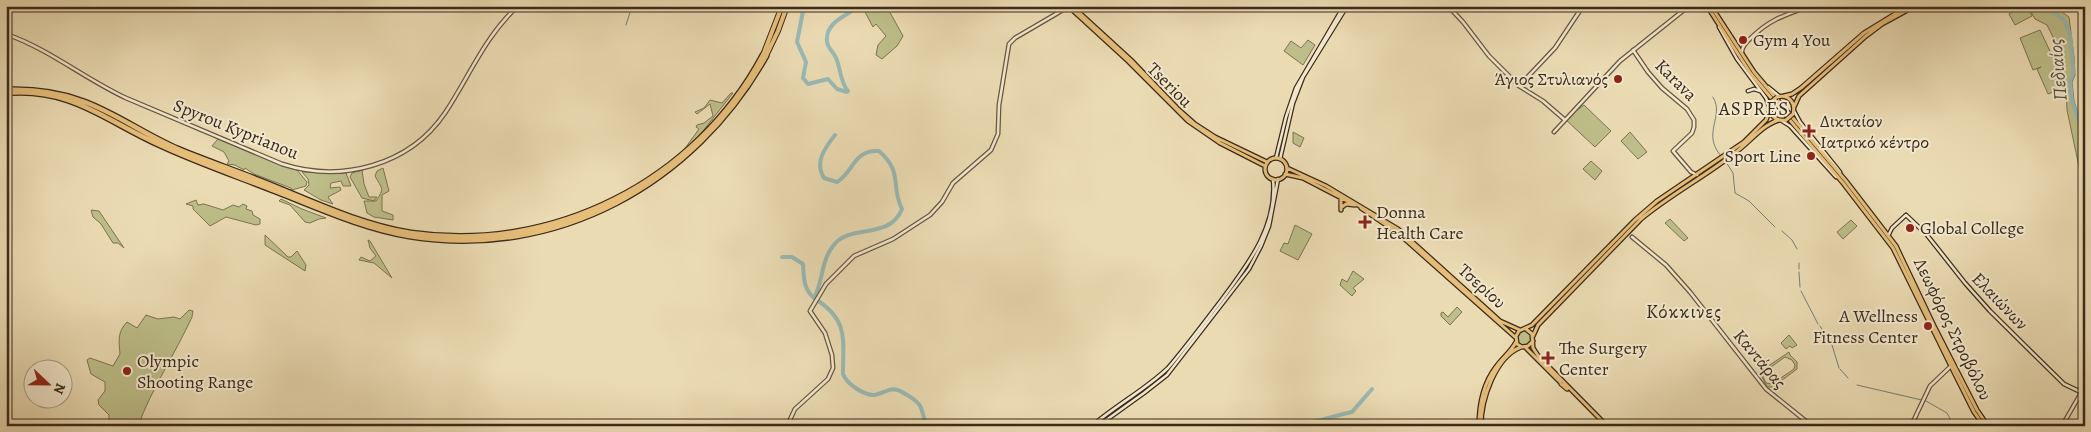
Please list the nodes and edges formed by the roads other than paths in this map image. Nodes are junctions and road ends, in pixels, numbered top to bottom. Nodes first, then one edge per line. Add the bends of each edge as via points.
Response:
1 (518, 6) edge
2 (784, 6) edge
3 (1069, 6) edge
4 (1346, 6) edge
5 (1448, 6) edge
6 (1583, 6) edge
7 (1689, 6) edge
8 (1709, 6) edge
9 (1810, 6) edge
10 (1908, 6) edge
11 (1915, 6) edge
12 (1720, 22) junction
13 (1720, 27) junction
14 (6, 34) edge
15 (1747, 41) junction
16 (1736, 44) junction
17 (1633, 50) junction
18 (1742, 52) junction
19 (764, 55) joint
20 (1519, 86) junction
21 (1748, 91) dead end
22 (1761, 91) junction
23 (6, 92) edge
24 (1780, 97) junction
25 (1770, 108) junction
26 (1793, 110) junction
27 (1565, 120) junction
28 (1782, 120) junction
29 (1554, 132) dead end
30 (1278, 158) junction
31 (1266, 164) junction
32 (1288, 170) junction
33 (1691, 172) junction
34 (1285, 174) junction
35 (1697, 175) junction
36 (1691, 178) junction
37 (1276, 179) junction
38 (1844, 182) junction
39 (1336, 194) junction
40 (1355, 205) junction
41 (1892, 228) junction
42 (1631, 230) junction
43 (1884, 230) junction
44 (1624, 236) junction
45 (1888, 236) junction
46 (1632, 237) junction
47 (1523, 330) junction
48 (1533, 336) junction
49 (1516, 339) junction
50 (1533, 341) junction
51 (1523, 347) junction
52 (1952, 365) junction
53 (2083, 393) edge
54 (1574, 394) junction
55 (787, 426) edge
56 (1092, 426) edge
57 (1098, 426) edge
58 (1480, 426) edge
59 (1607, 426) edge
60 (1812, 426) edge
61 (1911, 426) edge
62 (1984, 426) edge
63 (1988, 426) edge
64 (2062, 426) edge

1 - 14 street, Spyrou Kyprianou via 495,30 445,113 424,137 384,162 357,170 323,172 282,164 126,98 38,47
2 - 19 highway via 778,31
3 - 31 main road, Tseriou via 1188,121 1220,143
3 - 55 street via 1009,44 999,104 998,134 988,154 953,183 933,212 893,239 855,255 819,295 810,311 824,334 832,354 833,368 828,379 795,409
4 - 30 street via 1296,88
5 - 20 street via 1488,56
6 - 20 street via 1555,48
7 - 17 street
8 - 12 main road, Λεωφόρος Στροβόλου
8 - 13 main road, Λεωφόρος Στροβόλου
9 - 15 street via 1769,22
10 - 24 main road via 1874,25 1801,88
11 - 26 main road via 1866,36 1799,96
12 - 16 street
12 - 38 main road, Λεωφόρος Στροβόλου via 1754,72
13 - 22 street via 1737,59
13 - 38 main road, Λεωφόρος Στροβόλου via 1756,80
15 - 16 street
15 - 18 street
16 - 18 street
17 - 27 street
17 - 33 street, Karava via 1654,79 1687,109 1694,120 1692,133 1673,152
18 - 24 street via 1762,80
19 - 23 highway via 738,99 701,143 656,179 615,204 568,224 511,236 461,240 410,234 331,213 161,146 81,104 45,95
20 - 27 street
21 - 22 street via 1754,88
22 - 25 street
24 - 25 main road, bridge via 1771,102
24 - 26 main road via 1792,101
25 - 28 main road via 1772,116
25 - 35 main road via 1766,120 1744,142
26 - 28 main road, bridge
26 - 38 street
27 - 29 street
28 - 38 street
28 - 42 main road via 1767,126 1735,154 1660,204
30 - 31 main road
30 - 32 main road via 1285,162
31 - 37 main road via 1267,175
32 - 34 main road
32 - 47 main road, Τσερίου via 1333,190 1398,229 1500,321 1511,328
33 - 35 street
33 - 36 street
34 - 37 main road
34 - 39 main road via 1303,178
35 - 36 main road
36 - 47 main road via 1636,220 1542,316
37 - 56 street via 1263,235 1243,272 1168,368 1154,382
37 - 57 street via 1269,226 1249,269 1167,374
38 - 43 main road, Λεωφόρος Στροβόλου
38 - 52 main road, Λεωφόρος Στροβόλου via 1900,258
39 - 40 main road, Τσερίου
39 - 40 main road via 1342,200 1341,210 1346,204
40 - 49 main road, Τσερίου via 1398,233
41 - 43 street
41 - 45 street
41 - 53 street, Ελαιώνων via 1906,215 1927,235 1990,311 2064,384
42 - 44 main road
42 - 46 street
43 - 45 main road, Λεωφόρος Στροβόλου
44 - 46 street
44 - 48 main road via 1538,325
45 - 52 main road, Λεωφόρος Στροβόλου via 1902,256
46 - 60 street, Καντάρας via 1666,265 1690,292 1766,390
47 - 48 main road via 1530,331
47 - 49 main road
48 - 50 main road
49 - 51 main road
49 - 58 main road via 1485,386 1479,406
50 - 51 main road
50 - 54 main road via 1539,357
51 - 54 main road
51 - 58 main road via 1514,351 1494,376 1483,400
52 - 61 street via 1932,383
52 - 62 main road, Λεωφόρος Στροβόλου
52 - 63 main road, Λεωφόρος Στροβόλου
53 - 64 street
54 - 59 main road

